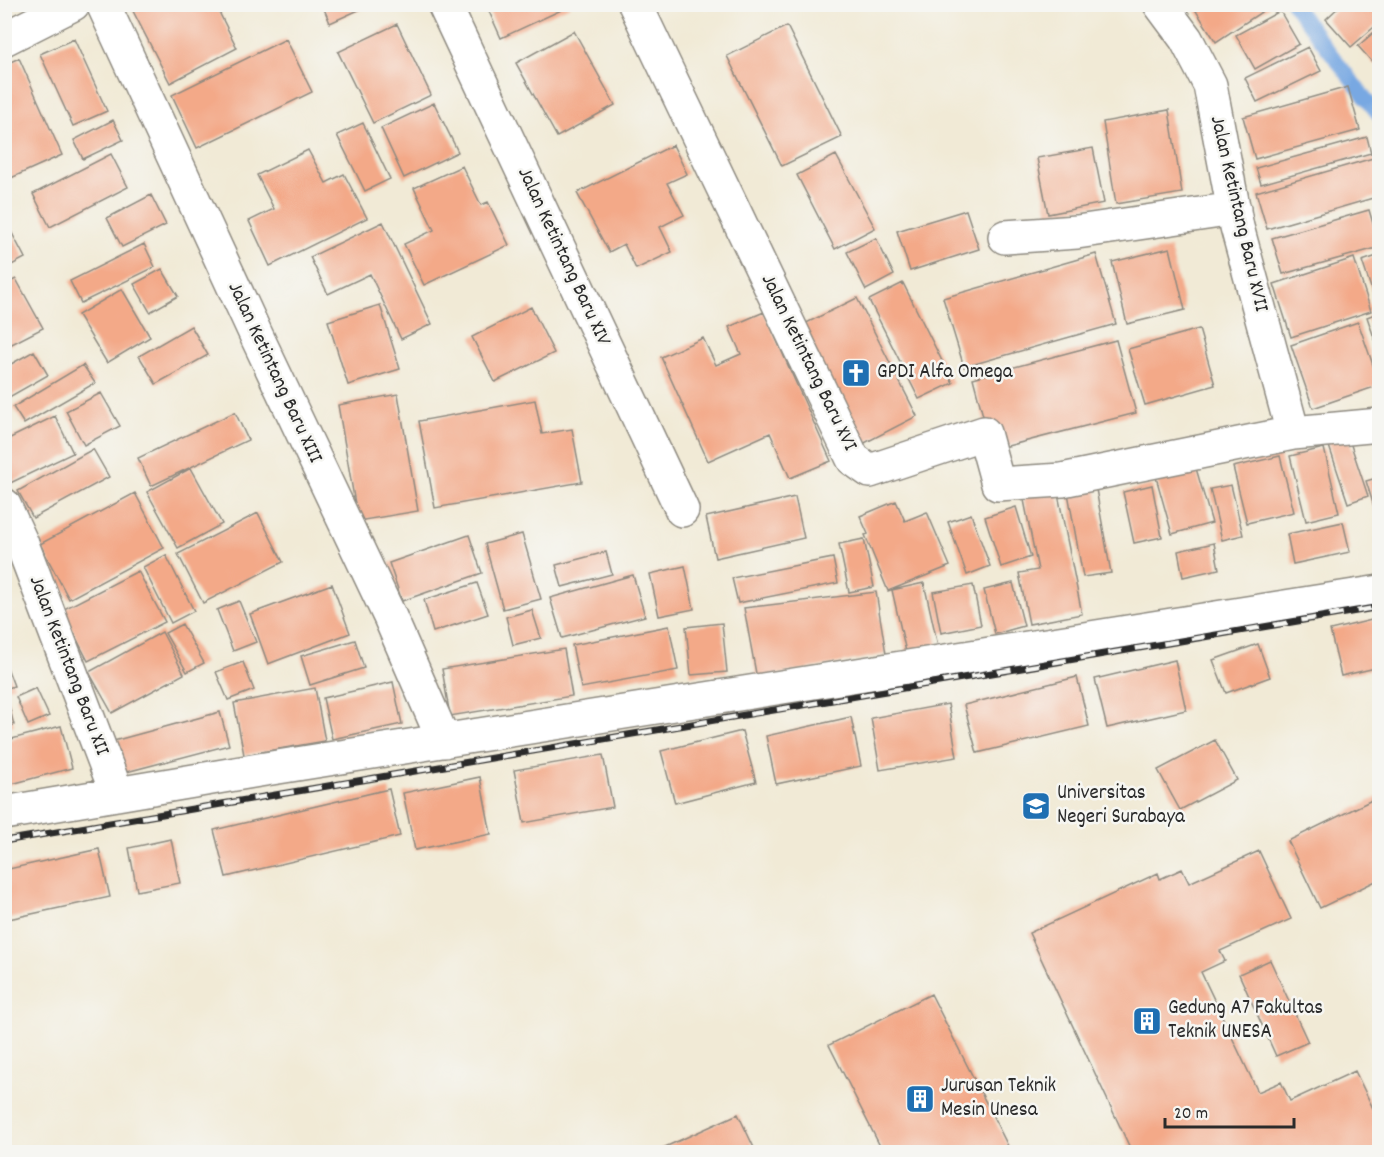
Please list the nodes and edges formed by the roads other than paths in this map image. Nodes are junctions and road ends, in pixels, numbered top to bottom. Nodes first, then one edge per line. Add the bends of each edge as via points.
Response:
1 (73, 4) edge
2 (103, 4) edge
3 (444, 4) edge
4 (636, 4) edge
5 (1160, 4) edge
6 (4, 39) edge
7 (1234, 209) junction
8 (1005, 237) dead end
9 (1380, 425) edge
10 (1293, 433) junction
11 (4, 505) edge
12 (682, 510) dead end
13 (1380, 592) edge
14 (444, 741) junction
15 (117, 794) junction
16 (4, 813) edge

1 - 6 street
2 - 14 street, Jalan Ketintang Baru XIII via 390,617
3 - 12 street, Jalan Ketintang Baru XIV
4 - 10 street, Jalan Ketintang Baru XVI via 853,459 862,467 870,471 984,433 998,484 1062,480
5 - 7 street, Jalan Ketintang Baru XVII via 1186,39 1210,86
7 - 8 street via 1077,232
7 - 10 street, Jalan Ketintang Baru XVII
9 - 10 street, Jalan Ketintang Baru XVI
11 - 15 street, Jalan Ketintang Baru XII
13 - 14 street
14 - 15 street
15 - 16 street

